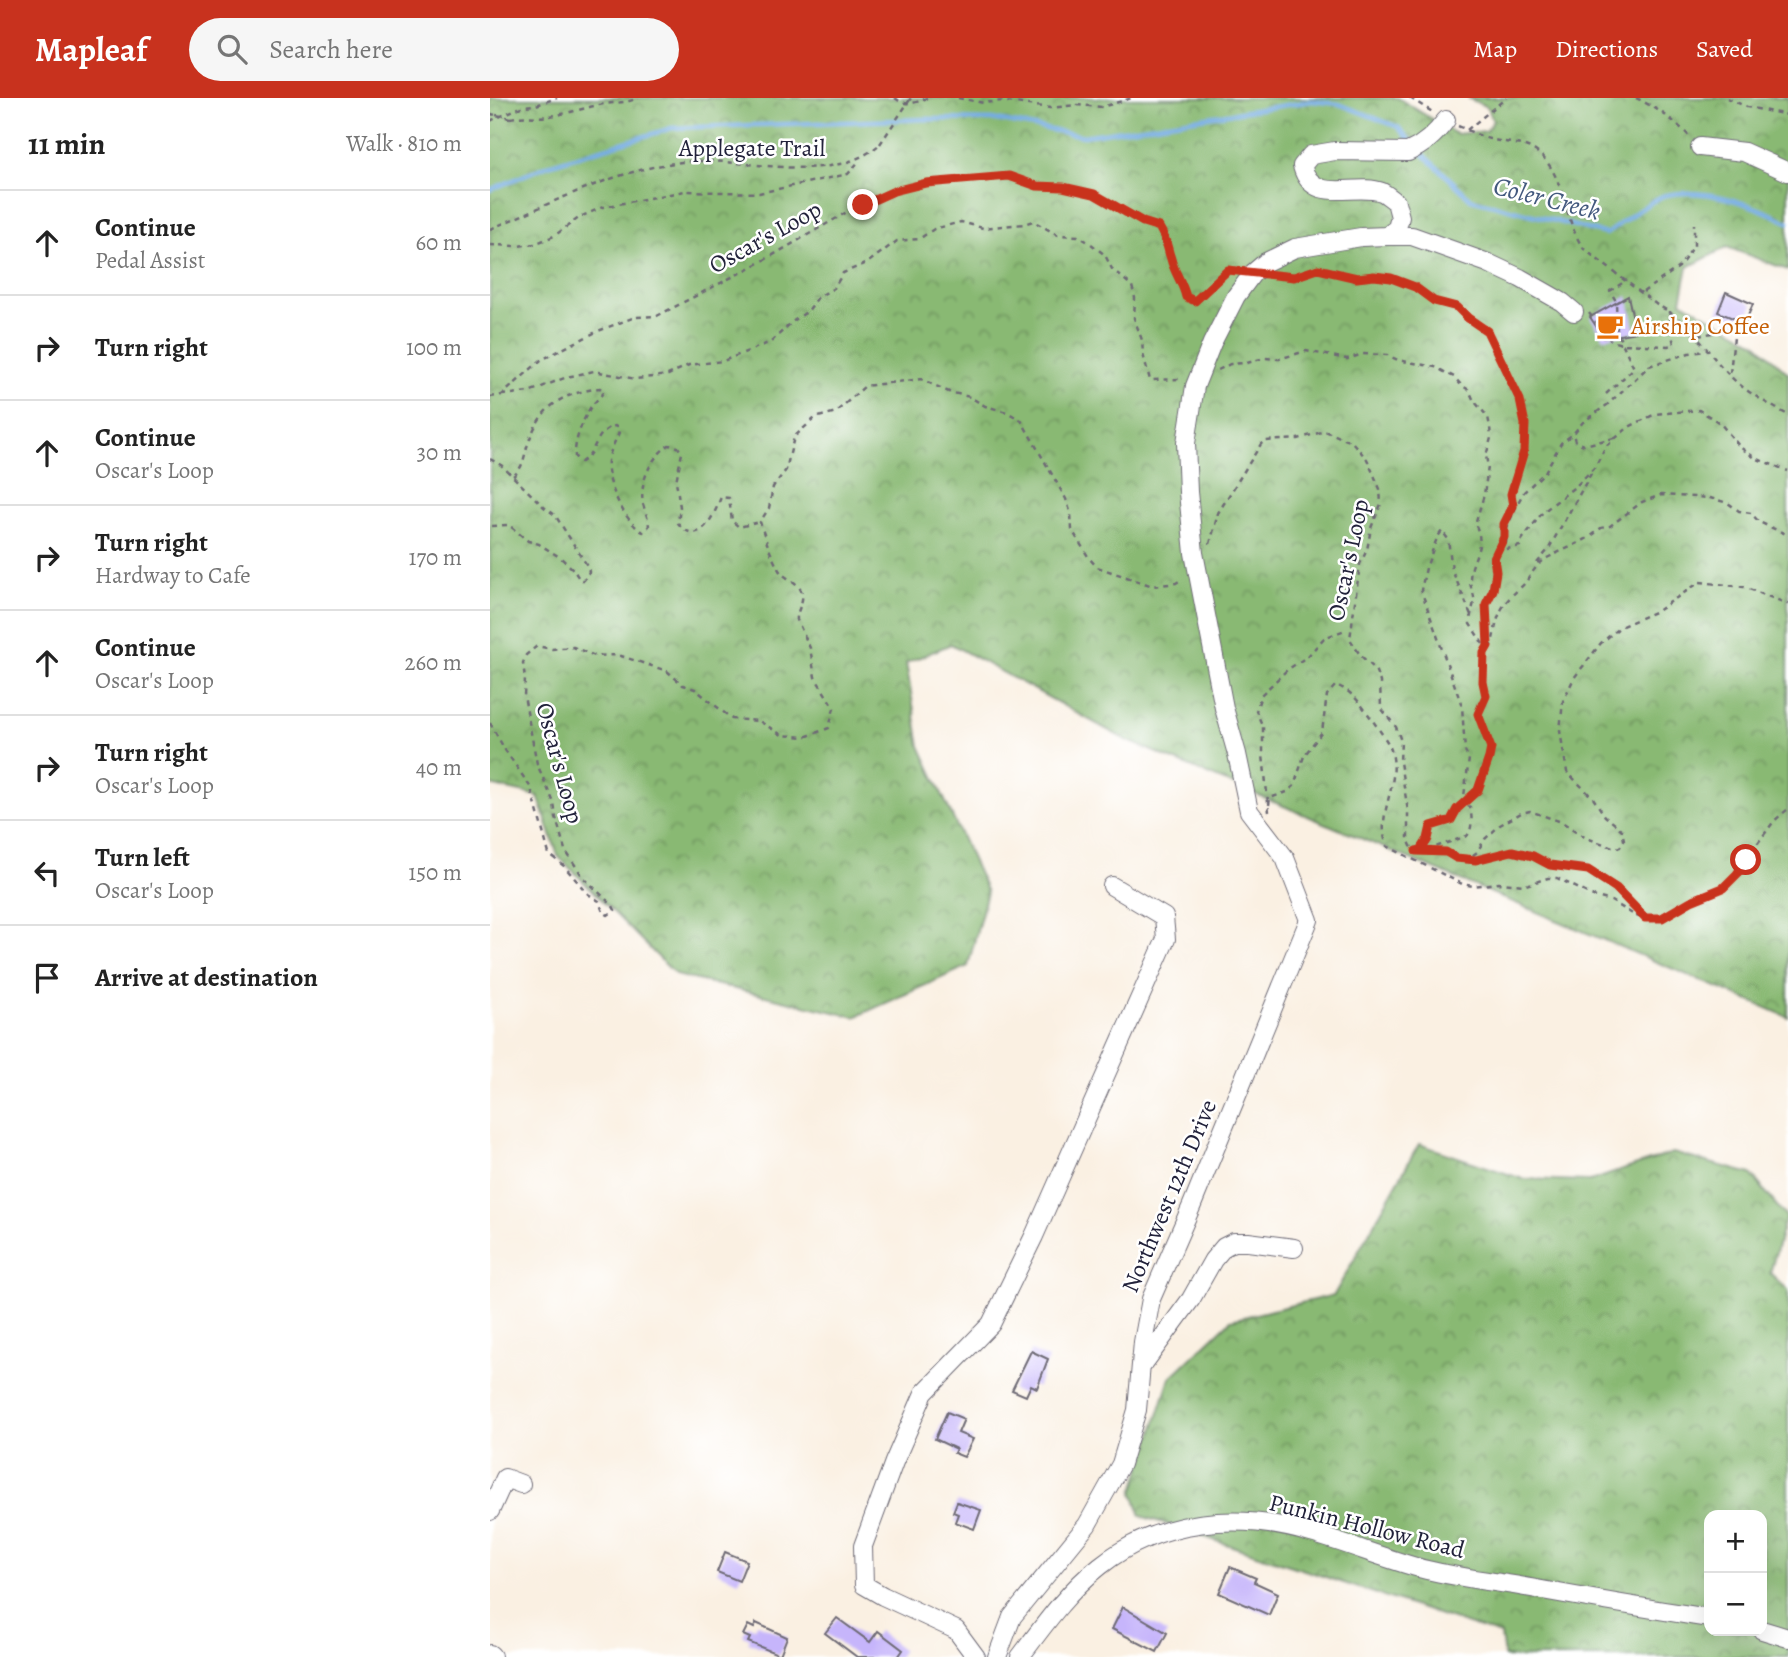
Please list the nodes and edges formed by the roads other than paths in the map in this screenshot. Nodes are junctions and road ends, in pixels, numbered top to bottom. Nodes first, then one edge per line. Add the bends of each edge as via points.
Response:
1 (1446, 120) dead end
2 (1700, 147) road end
3 (1788, 172) edge
4 (1387, 236) junction
5 (1574, 312) road end
6 (1112, 886) dead end
7 (1294, 1248) dead end
8 (1141, 1367) junction
9 (521, 1484) dead end
10 (490, 1511) edge
11 (1704, 1617) edge
12 (1767, 1632) edge
13 (1788, 1638) edge
14 (976, 1657) edge
15 (997, 1657) edge
16 (1020, 1657) edge

1 - 4 street via 1408,152 1335,151 1311,155 1302,166 1305,178 1319,188 1381,192 1396,202 1400,217
2 - 3 street via 1744,152
4 - 5 street via 1412,236 1488,263 1541,289
4 - 8 street, Northwest 12th Drive via 1295,248 1266,262 1237,296 1195,386 1186,443 1191,528 1224,708 1249,811 1285,858 1309,920 1151,1299
6 - 14 street via 1164,917 1166,939 991,1324 924,1393 863,1546 864,1585 956,1630
7 - 8 street via 1248,1242 1224,1247
8 - 15 street, Northwest 12th Drive via 1137,1410 1121,1464 1065,1554 1012,1617
9 - 10 street via 505,1478
11 - 16 street, Punkin Hollow Road via 1430,1571 1309,1532 1246,1521 1217,1522 1157,1533 1112,1557 1068,1597
12 - 13 street

